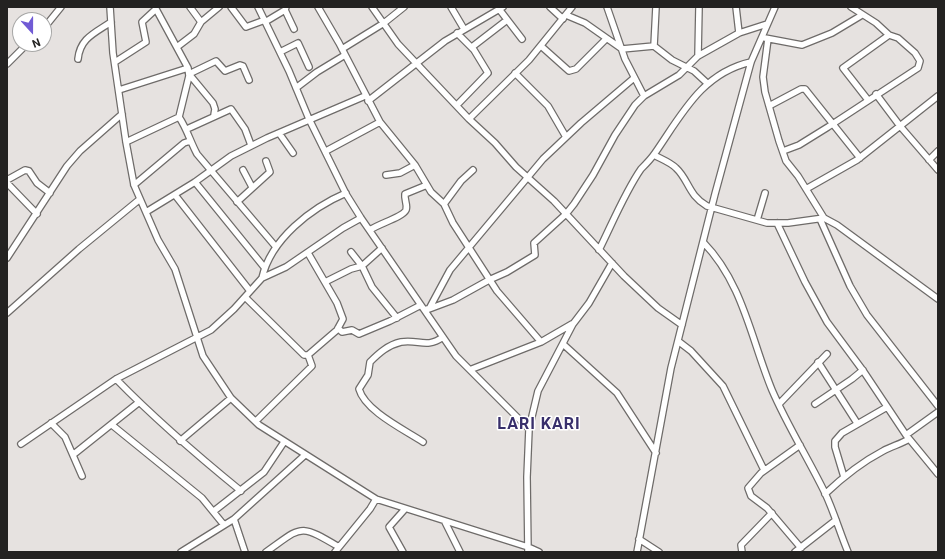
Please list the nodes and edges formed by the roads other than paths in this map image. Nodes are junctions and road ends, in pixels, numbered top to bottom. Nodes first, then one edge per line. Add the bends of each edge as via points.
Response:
1 (61, 7) edge
2 (110, 7) edge
3 (190, 7) edge
4 (219, 7) edge
5 (231, 7) edge
6 (258, 7) edge
7 (372, 7) edge
8 (404, 7) edge
9 (451, 7) edge
10 (550, 7) edge
11 (572, 7) edge
12 (607, 7) edge
13 (656, 7) edge
14 (699, 7) edge
15 (736, 7) edge
16 (775, 7) edge
17 (851, 7) edge
18 (320, 8) edge
19 (501, 8) edge
20 (286, 9) edge
21 (862, 15) junction
22 (565, 17) junction
23 (52, 18) edge
24 (507, 20) junction
25 (265, 21) junction
26 (111, 22) junction
27 (201, 22) junction
28 (384, 23) junction
29 (767, 24) junction
30 (294, 29) dead end
31 (464, 29) junction
32 (457, 33) junction
33 (740, 33) junction
34 (890, 35) junction
35 (765, 38) junction
36 (522, 39) dead end
37 (606, 39) junction
38 (541, 46) junction
39 (654, 46) junction
40 (177, 47) junction
41 (472, 47) junction
42 (342, 49) junction
43 (622, 49) junction
44 (19, 52) edge
45 (280, 52) junction
46 (345, 55) junction
47 (698, 56) junction
48 (78, 59) dead end
49 (115, 62) junction
50 (751, 62) junction
51 (7, 64) edge
52 (417, 64) junction
53 (687, 66) junction
54 (309, 67) dead end
55 (188, 71) junction
56 (515, 73) junction
57 (634, 78) junction
58 (249, 80) dead end
59 (707, 83) junction
60 (296, 88) junction
61 (119, 90) junction
62 (876, 94) junction
63 (644, 96) junction
64 (938, 96) edge
65 (367, 98) junction
66 (868, 100) junction
67 (457, 105) junction
68 (769, 106) junction
69 (122, 114) junction
70 (214, 115) junction
71 (180, 117) junction
72 (469, 118) junction
73 (309, 119) junction
74 (380, 122) junction
75 (832, 124) junction
76 (900, 126) junction
77 (187, 129) junction
78 (279, 133) junction
79 (566, 137) junction
80 (190, 141) junction
81 (126, 142) junction
82 (251, 145) junction
83 (938, 150) edge
84 (326, 151) junction
85 (783, 151) junction
86 (294, 153) dead end
87 (654, 155) junction
88 (860, 158) junction
89 (929, 160) junction
90 (266, 161) dead end
91 (416, 165) junction
92 (243, 170) dead end
93 (473, 170) dead end
94 (938, 170) edge
95 (210, 171) junction
96 (386, 175) dead end
97 (528, 177) junction
98 (195, 182) junction
99 (8, 185) edge
100 (134, 185) junction
101 (427, 185) junction
102 (252, 187) junction
103 (806, 189) junction
104 (50, 193) junction
105 (346, 193) junction
106 (765, 193) dead end
107 (175, 195) junction
108 (140, 199) junction
109 (237, 202) junction
110 (444, 204) junction
111 (712, 208) junction
112 (146, 212) junction
113 (37, 214) junction
114 (566, 214) junction
115 (361, 218) junction
116 (822, 218) junction
117 (757, 220) junction
118 (777, 223) junction
119 (370, 230) junction
120 (703, 242) junction
121 (469, 246) junction
122 (276, 247) junction
123 (382, 248) junction
124 (599, 250) junction
125 (351, 252) dead end
126 (308, 253) junction
127 (7, 258) edge
128 (612, 263) junction
129 (362, 266) junction
130 (264, 267) junction
131 (262, 278) junction
132 (489, 280) junction
133 (325, 282) junction
134 (250, 291) junction
135 (245, 297) junction
136 (938, 299) edge
137 (421, 305) junction
138 (428, 309) junction
139 (7, 313) edge
140 (398, 318) junction
141 (573, 324) junction
142 (682, 325) junction
143 (338, 328) junction
144 (443, 337) junction
145 (196, 338) junction
146 (678, 341) junction
147 (541, 342) junction
148 (563, 344) junction
149 (827, 354) dead end
150 (308, 355) junction
151 (818, 362) junction
152 (472, 369) junction
153 (863, 370) junction
154 (116, 379) junction
155 (837, 390) junction
156 (231, 398) junction
157 (138, 403) junction
158 (779, 404) junction
159 (815, 404) dead end
160 (938, 406) edge
161 (887, 407) junction
162 (938, 412) edge
163 (256, 421) junction
164 (51, 423) junction
165 (857, 424) junction
166 (112, 425) junction
167 (529, 429) junction
168 (908, 437) junction
169 (180, 441) junction
170 (284, 442) junction
171 (423, 442) dead end
172 (21, 444) dead end
173 (800, 445) junction
174 (656, 453) junction
175 (74, 454) junction
176 (305, 455) junction
177 (764, 470) junction
178 (938, 474) edge
179 (82, 476) dead end
180 (844, 477) junction
181 (241, 491) junction
182 (825, 494) junction
183 (376, 499) junction
184 (405, 509) junction
185 (214, 511) junction
186 (772, 513) junction
187 (234, 518) junction
188 (836, 520) junction
189 (445, 522) junction
190 (224, 525) junction
191 (639, 539) junction
192 (339, 547) junction
193 (801, 548) junction
194 (528, 549) edge
195 (181, 552) edge
196 (244, 552) edge
197 (266, 552) edge
198 (335, 552) edge
199 (403, 552) edge
200 (460, 552) edge
201 (539, 552) edge
202 (636, 552) edge
203 (660, 552) edge
204 (742, 552) edge
205 (796, 552) edge
206 (848, 552) edge

1 - 23 street
2 - 26 street
3 - 27 street
4 - 27 street
5 - 25 street via 246,27
6 - 25 street
7 - 28 street
8 - 28 street
9 - 31 street
10 - 22 street
11 - 22 street
12 - 43 street
13 - 39 street
14 - 47 street
15 - 33 street
16 - 29 street
17 - 21 street
18 - 42 street
19 - 24 street
19 - 31 street
20 - 25 street
20 - 30 street
21 - 34 street
21 - 35 street via 832,33 802,45
22 - 37 street via 584,23
22 - 38 street
24 - 36 street
24 - 41 street
25 - 45 street
26 - 48 street via 83,42
26 - 49 street
27 - 40 street via 194,34
28 - 42 street
28 - 52 street via 398,44
29 - 33 street
29 - 35 street
31 - 32 street
32 - 41 street
32 - 52 street
33 - 47 street
34 - 62 street via 898,38 920,61 918,68
34 - 66 street via 843,68
35 - 50 street
35 - 68 street via 763,77
37 - 38 street via 576,69 569,71
37 - 43 street
38 - 56 street
39 - 43 street
39 - 53 street via 672,60
40 - 49 street via 155,9 142,22 146,42
40 - 55 street
41 - 67 street via 488,73
42 - 46 street
43 - 57 street
44 - 51 street
45 - 54 street via 298,43
45 - 60 street
46 - 60 street
46 - 65 street
47 - 53 street
49 - 61 street
50 - 59 street via 736,65
50 - 111 street
52 - 65 street
52 - 67 street
53 - 59 street
53 - 63 street via 679,75
55 - 58 street via 216,61 225,71 243,66
55 - 61 street
55 - 70 street via 213,104
55 - 71 street
56 - 72 street
56 - 79 street via 548,106
57 - 63 street
57 - 79 street
59 - 87 street via 694,97
60 - 73 street
61 - 69 street
62 - 66 street
62 - 76 street
63 - 114 street via 614,135 593,175
64 - 76 street
65 - 73 street
65 - 74 street
66 - 75 street
67 - 72 street
68 - 75 street via 805,89
68 - 85 street
69 - 81 street
69 - 104 street via 80,151
70 - 77 street
70 - 82 street via 232,110 245,129
71 - 77 street
71 - 81 street
72 - 97 street
73 - 78 street
73 - 84 street
74 - 84 street
74 - 91 street
75 - 85 street
75 - 88 street
76 - 88 street
76 - 89 street
77 - 80 street
78 - 82 street
78 - 86 street
79 - 97 street via 542,159
80 - 95 street
80 - 100 street via 184,143
81 - 100 street
82 - 95 street
83 - 89 street
84 - 105 street
85 - 103 street via 786,161
87 - 111 street via 677,169 698,201
87 - 124 street via 641,170
88 - 103 street
89 - 94 street
90 - 102 street via 270,172
91 - 96 street via 400,173
91 - 101 street
92 - 102 street
93 - 110 street
95 - 98 street
95 - 109 street
97 - 114 street
97 - 121 street
98 - 107 street
98 - 130 street
99 - 104 street via 25,170
99 - 113 street
100 - 108 street
101 - 110 street
101 - 119 street via 405,194 405,212
102 - 109 street
103 - 116 street
104 - 113 street
105 - 115 street
105 - 122 street via 308,214
106 - 117 street
107 - 112 street
107 - 134 street
108 - 112 street
108 - 139 street
109 - 122 street
110 - 121 street
111 - 117 street
111 - 120 street
112 - 145 street via 158,240 175,268
113 - 127 street
114 - 124 street
114 - 132 street via 534,243 535,255
115 - 119 street
115 - 126 street
116 - 118 street
116 - 136 street via 837,225
116 - 160 street via 850,286 866,315
117 - 118 street
118 - 153 street via 827,322
119 - 123 street
120 - 142 street
120 - 158 street via 731,280 741,301
121 - 132 street
121 - 138 street via 450,270
122 - 130 street
123 - 129 street
123 - 137 street
124 - 128 street
125 - 129 street
126 - 131 street
126 - 133 street
128 - 141 street
128 - 142 street via 658,308
129 - 133 street
129 - 140 street via 372,287
130 - 131 street
131 - 134 street
132 - 138 street via 453,300
132 - 147 street
133 - 143 street via 342,317
134 - 135 street
135 - 145 street via 220,323
135 - 150 street via 304,355
137 - 138 street
137 - 140 street
138 - 144 street
140 - 143 street via 359,334 352,330 342,332
141 - 147 street
141 - 148 street
142 - 146 street
143 - 150 street
144 - 152 street via 456,356
144 - 171 street via 432,344 402,342 389,346 370,362 368,375 359,389 371,407
145 - 154 street
145 - 156 street via 203,356
146 - 174 street
146 - 177 street via 691,351 723,386
147 - 152 street
148 - 167 street via 538,391
148 - 174 street via 616,393
149 - 151 street
150 - 163 street via 312,366
151 - 155 street
151 - 158 street
152 - 167 street
153 - 155 street
153 - 161 street
154 - 157 street
154 - 164 street
155 - 159 street
155 - 165 street
156 - 163 street
156 - 169 street
157 - 166 street
157 - 169 street
158 - 173 street
161 - 165 street
161 - 168 street
162 - 168 street
163 - 170 street
164 - 172 street
164 - 175 street via 65,437
165 - 180 street via 834,441
166 - 175 street
166 - 185 street via 171,472
167 - 194 street
168 - 178 street
168 - 180 street via 899,445 885,450
169 - 181 street
170 - 176 street
170 - 181 street via 264,472
173 - 177 street
173 - 182 street
174 - 191 street
175 - 179 street
176 - 183 street
176 - 187 street
177 - 186 street via 748,488 749,492
180 - 182 street
181 - 185 street
182 - 188 street
183 - 184 street
183 - 192 street
184 - 189 street
184 - 199 street via 389,527
185 - 190 street
186 - 193 street
186 - 204 street via 741,545
187 - 190 street
187 - 196 street
188 - 193 street
188 - 206 street
189 - 194 street
189 - 200 street
190 - 195 street
191 - 202 street
191 - 203 street
192 - 197 street via 307,530 298,530
192 - 198 street
193 - 205 street
194 - 201 street

